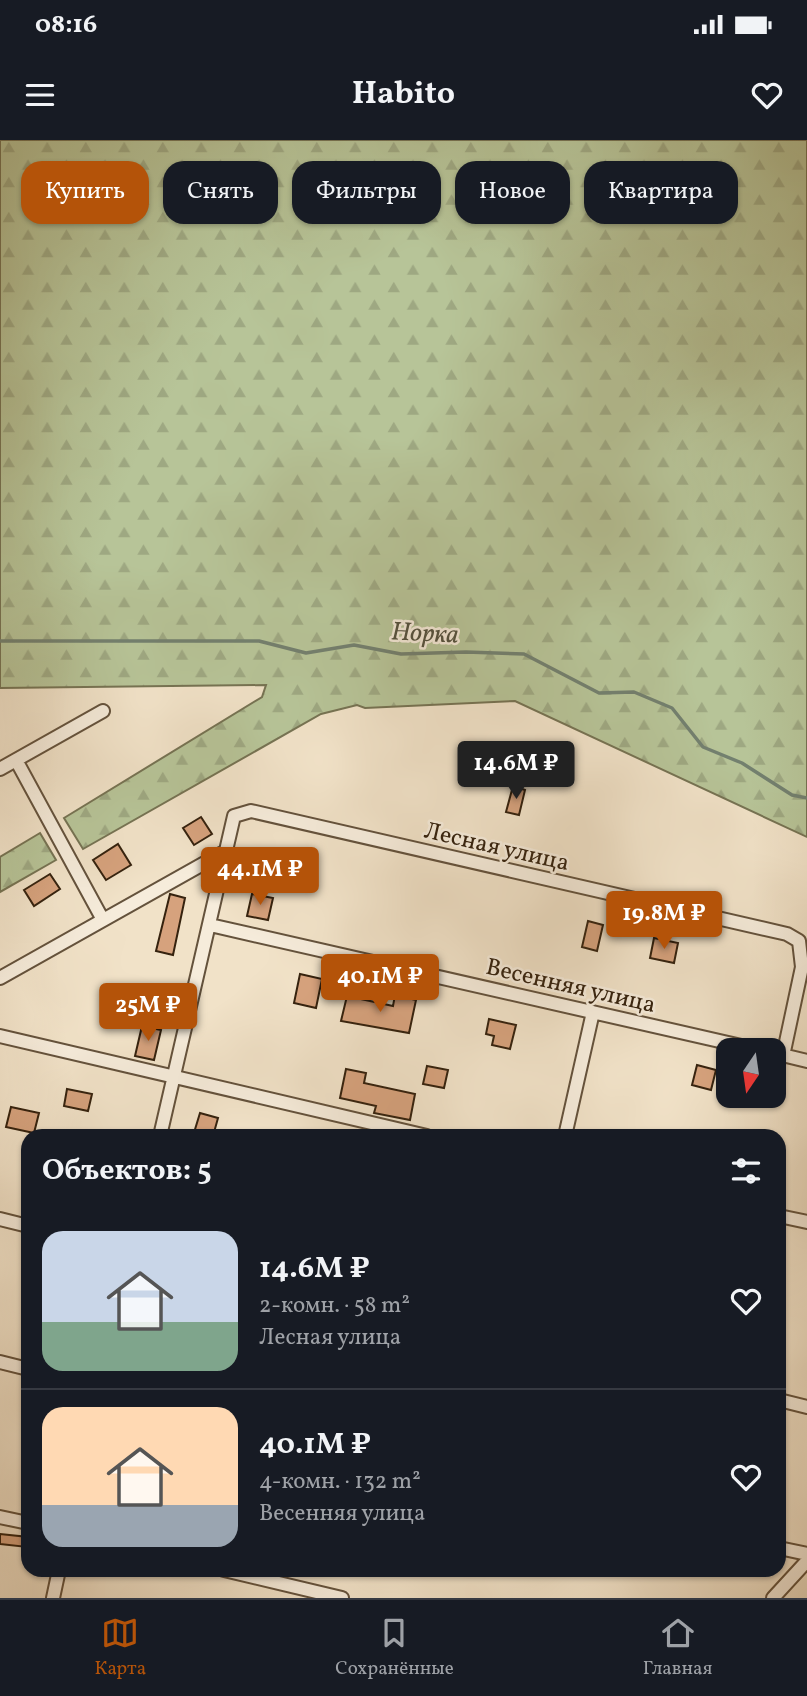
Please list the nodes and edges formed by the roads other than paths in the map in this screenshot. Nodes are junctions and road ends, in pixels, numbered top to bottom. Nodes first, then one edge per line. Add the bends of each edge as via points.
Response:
1 (103, 711) dead end
2 (16, 760) junction
3 (0, 769) edge
4 (226, 851) junction
5 (103, 920) junction
6 (209, 925) junction
7 (0, 978) edge
8 (593, 1012) junction
9 (0, 1035) edge
10 (782, 1038) edge
11 (716, 1040) edge
12 (786, 1056) edge
13 (807, 1061) edge
14 (173, 1078) junction
15 (162, 1129) edge
16 (396, 1129) edge
17 (567, 1129) edge
18 (786, 1218) edge
19 (0, 1219) edge
20 (807, 1222) edge
21 (21, 1224) edge
22 (0, 1362) edge
23 (21, 1366) edge
24 (786, 1402) edge
25 (807, 1407) edge
26 (0, 1517) edge
27 (21, 1522) edge
28 (786, 1550) edge
29 (807, 1555) edge
30 (807, 1561) edge
31 (58, 1577) edge
32 (254, 1577) edge
33 (53, 1598) edge
34 (342, 1598) edge
35 (773, 1598) edge

1 - 2 street
2 - 3 street
2 - 5 street
4 - 5 street
4 - 6 street
4 - 10 street, Лесная улица via 234,816 251,811 786,933 799,942 802,967
5 - 7 street
6 - 8 street, Весенняя улица
6 - 14 street
8 - 11 street, Весенняя улица
8 - 17 street
9 - 14 street
12 - 13 street
14 - 15 street
14 - 16 street
18 - 20 street
19 - 21 street
22 - 23 street
24 - 25 street
26 - 27 street
28 - 29 street
30 - 35 street
31 - 33 street
32 - 34 street

